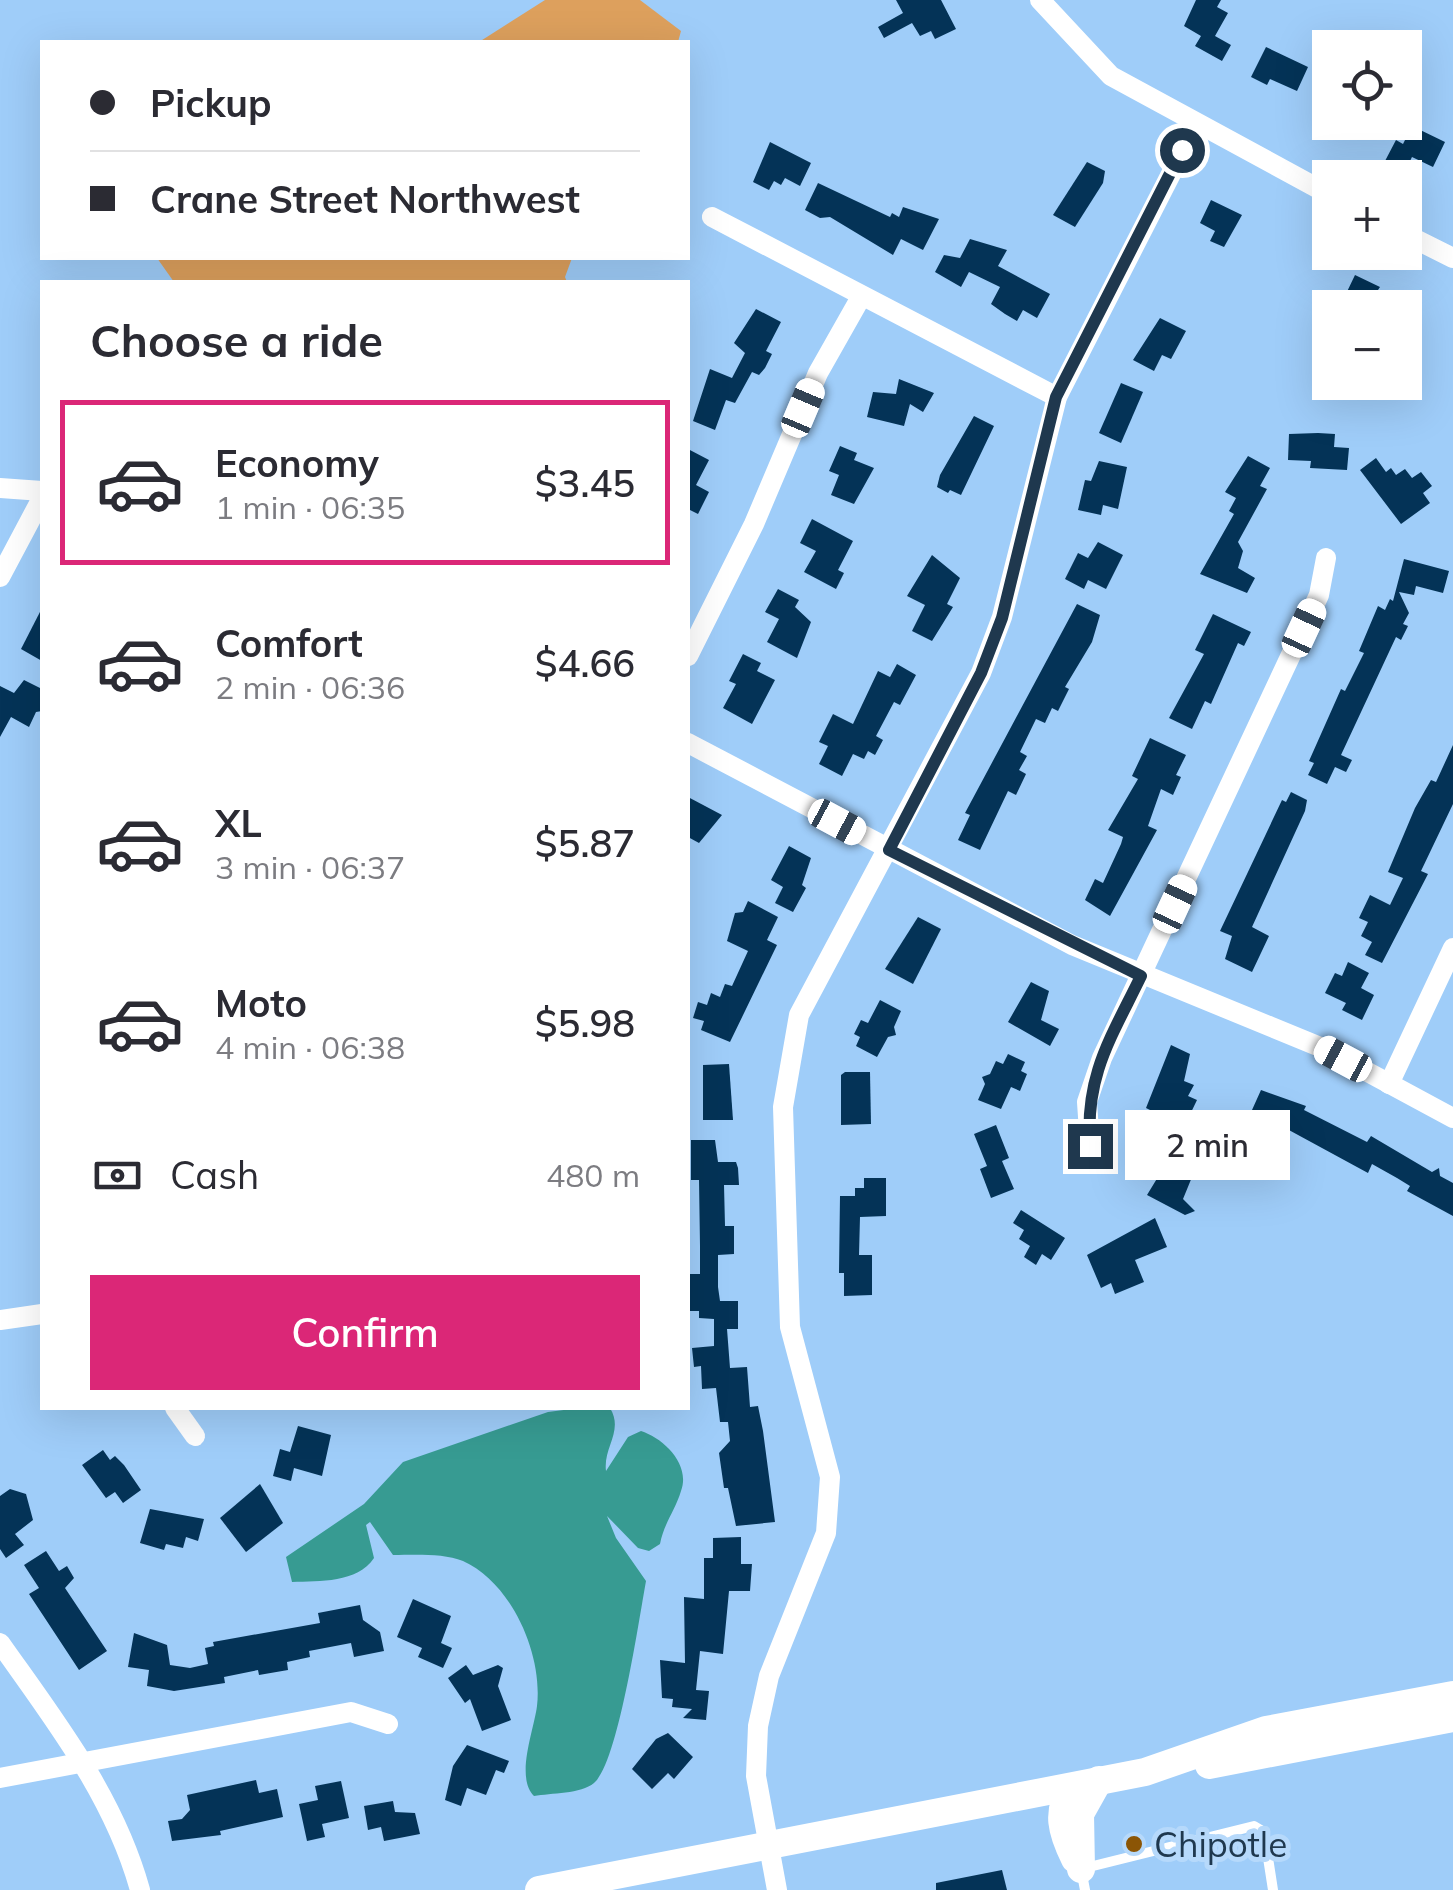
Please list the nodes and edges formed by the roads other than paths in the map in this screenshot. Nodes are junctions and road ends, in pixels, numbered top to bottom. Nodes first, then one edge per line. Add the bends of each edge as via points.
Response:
1 (1040, 0) edge
2 (1196, 125) junction
3 (1312, 186) edge
4 (712, 217) dead end
5 (1422, 242) edge
6 (1453, 258) edge
7 (861, 297) junction
8 (1056, 397) junction
9 (0, 488) edge
10 (40, 495) edge
11 (40, 499) edge
12 (1326, 558) dead end
13 (0, 576) edge
14 (690, 652) edge
15 (690, 744) edge
16 (889, 850) junction
17 (1453, 948) edge
18 (1141, 976) junction
19 (1389, 1084) junction
20 (1453, 1118) edge
21 (1090, 1146) dead end
22 (40, 1314) edge
23 (0, 1320) edge
24 (177, 1410) edge
25 (195, 1436) dead end
26 (0, 1643) edge
27 (1453, 1695) edge
28 (1453, 1718) edge
29 (388, 1724) dead end
30 (85, 1763) junction
31 (1178, 1764) junction
32 (0, 1778) edge
33 (1086, 1783) junction
34 (769, 1846) junction
35 (1083, 1879) edge
36 (140, 1890) edge
37 (539, 1890) edge
38 (777, 1890) edge
39 (1273, 1890) edge

1 - 2 street via 1111,76
2 - 3 street
2 - 8 street
4 - 7 street
5 - 6 street
7 - 8 street
7 - 14 street via 818,373
8 - 16 street via 1002,618 981,673
9 - 10 street
11 - 13 street
12 - 18 street via 1319,595
15 - 16 street
16 - 18 street
16 - 34 street via 800,1015 789,1055 783,1106 790,1327 830,1477 826,1534 760,1709 754,1756
17 - 19 street
18 - 19 street via 1325,1049
18 - 21 street via 1087,1102
19 - 20 street
22 - 23 street
24 - 25 street
26 - 30 street
27 - 31 street via 1266,1730
28 - 31 street via 1208,1766
29 - 30 street via 351,1712
30 - 32 street
30 - 36 street
31 - 33 street
33 - 34 street
33 - 35 street via 1080,1814
34 - 37 street
34 - 38 street
35 - 39 lane via 1254,1826 1264,1832

